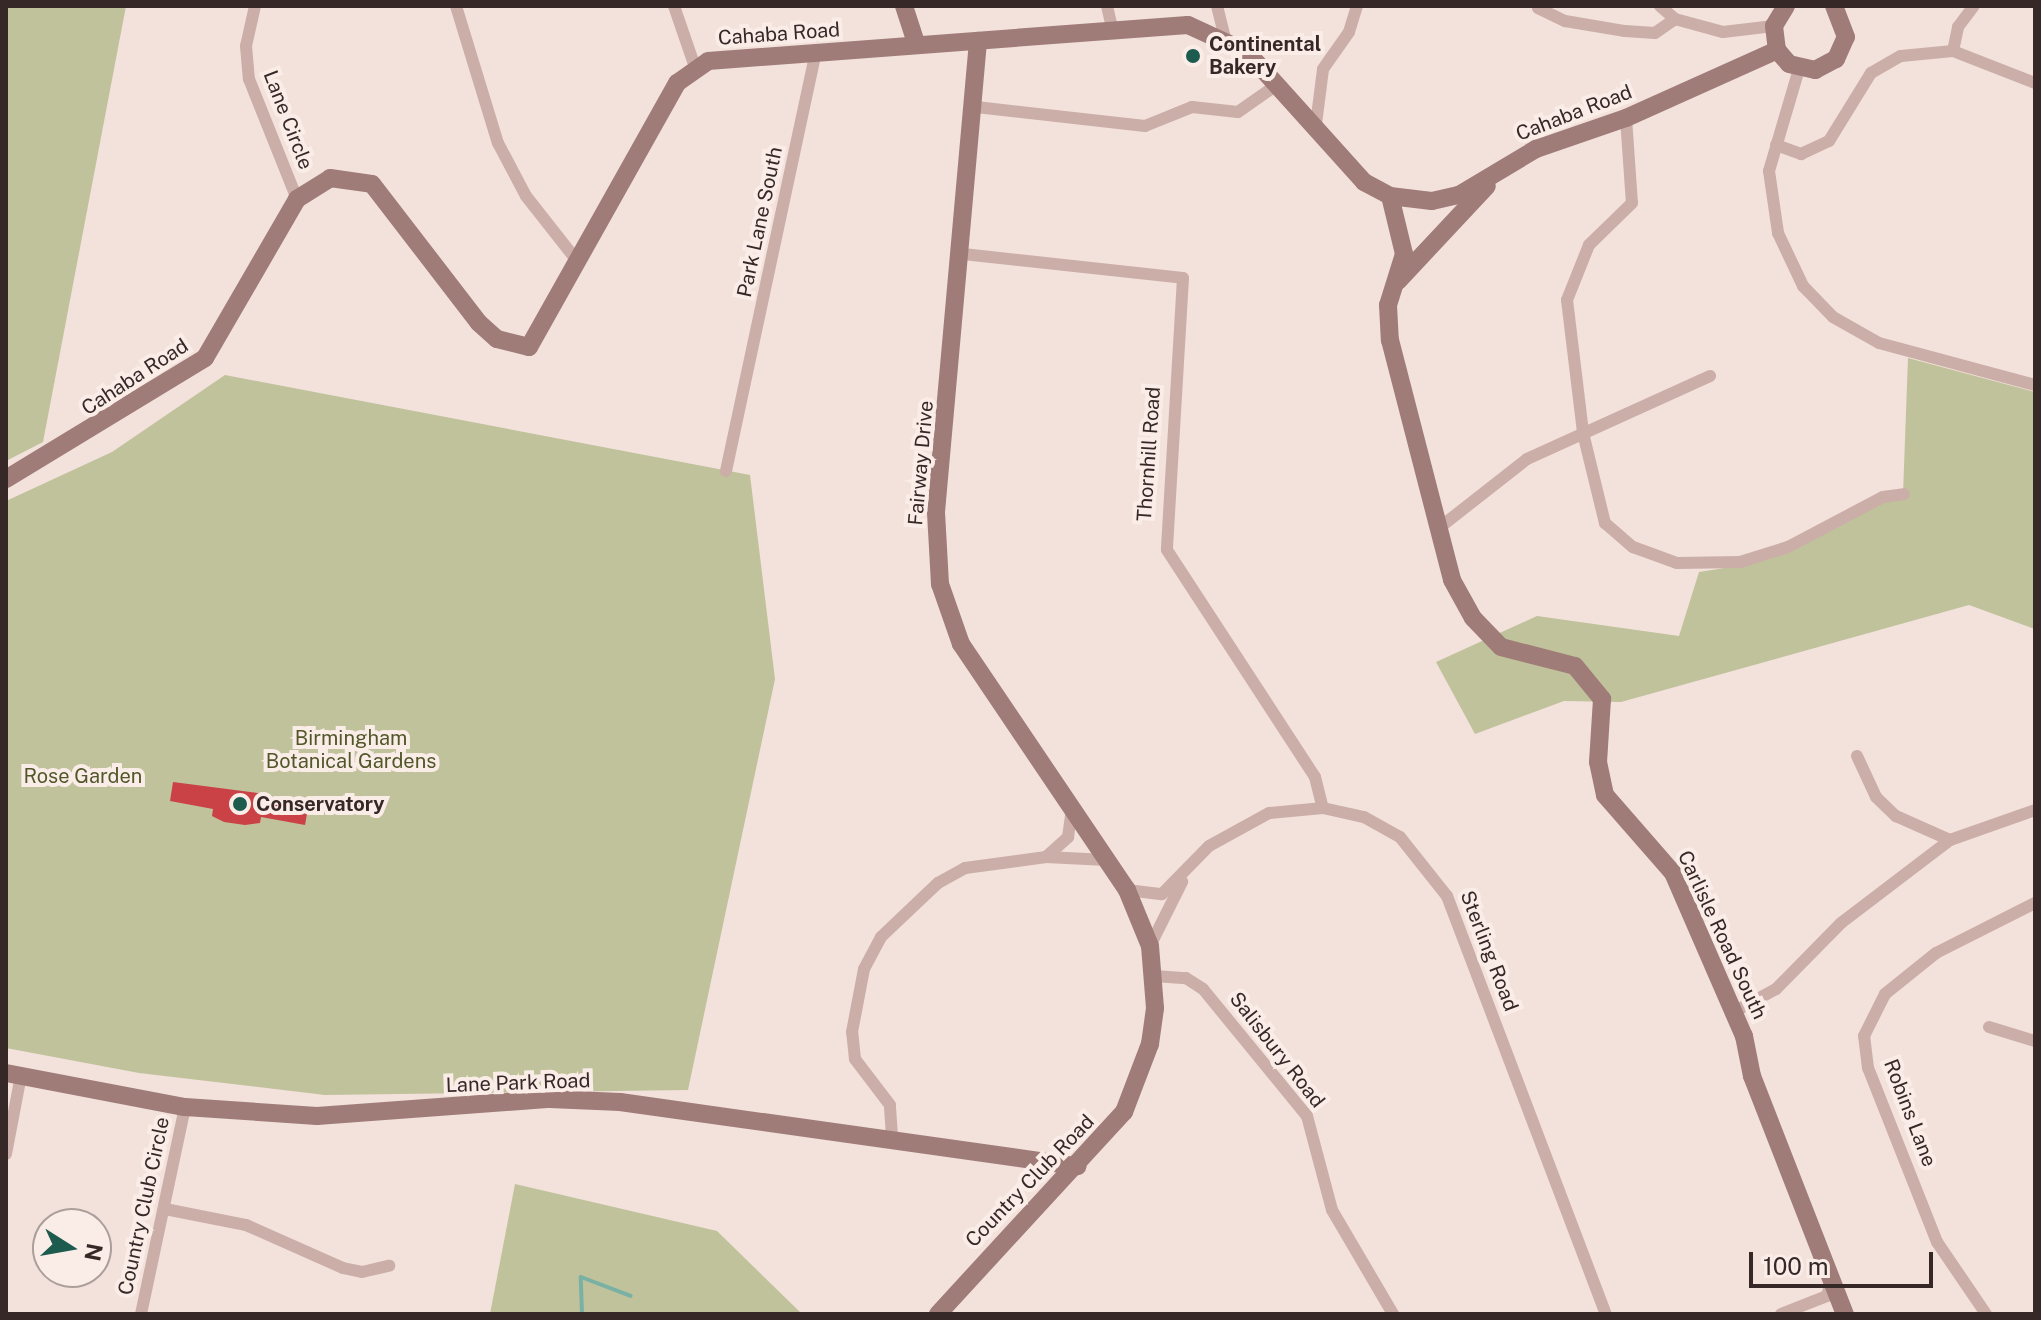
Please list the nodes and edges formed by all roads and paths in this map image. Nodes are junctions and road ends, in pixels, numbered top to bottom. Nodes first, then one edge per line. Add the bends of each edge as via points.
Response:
1 (255, 6) edge
2 (456, 6) edge
3 (674, 6) edge
4 (904, 6) edge
5 (1107, 6) edge
6 (1217, 6) edge
7 (1357, 6) edge
8 (1660, 6) edge
9 (1786, 6) edge
10 (1974, 6) edge
11 (1538, 8) dead end
12 (1842, 9) edge
13 (1675, 19) junction
14 (1774, 26) junction
15 (1112, 28) junction
16 (1225, 37) junction
17 (978, 41) junction
18 (916, 44) junction
19 (1777, 50) junction
20 (1953, 51) junction
21 (815, 56) junction
22 (695, 67) junction
23 (1799, 69) junction
24 (2035, 83) edge
25 (1278, 84) junction
26 (976, 107) junction
27 (1626, 118) junction
28 (1316, 124) junction
29 (1776, 145) junction
30 (1505, 166) junction
31 (1390, 196) junction
32 (297, 199) junction
33 (963, 254) junction
34 (578, 262) junction
35 (1398, 282) junction
36 (1710, 376) dead end
37 (2035, 385) edge
38 (1583, 433) junction
39 (726, 471) dead end
40 (6, 479) edge
41 (1904, 494) dead end
42 (1439, 528) junction
43 (1857, 756) dead end
44 (1323, 808) junction
45 (1072, 809) junction
46 (2035, 810) edge
47 (1950, 840) junction
48 (1046, 857) junction
49 (1107, 860) junction
50 (1189, 869) junction
51 (1127, 890) junction
52 (2035, 903) edge
53 (1150, 946) junction
54 (1154, 976) junction
55 (1732, 1013) junction
56 (1989, 1027) dead end
57 (2035, 1041) edge
58 (13, 1074) edge
59 (185, 1107) junction
60 (892, 1136) junction
61 (6, 1154) edge
62 (1078, 1166) junction
63 (165, 1209) junction
64 (389, 1266) dead end
65 (1830, 1285) junction
66 (141, 1314) edge
67 (938, 1314) edge
68 (1393, 1314) edge
69 (1606, 1314) edge
70 (1781, 1314) edge
71 (1845, 1314) edge
72 (1986, 1314) edge

1 - 32 street, Lane Circle via 246,46 249,79
2 - 34 street via 498,143 526,196
3 - 22 street
4 - 18 street
5 - 15 street
6 - 16 street
7 - 28 street via 1349,32 1323,69
8 - 13 street
9 - 14 street
10 - 20 street via 1958,27
11 - 13 street via 1565,21 1625,31 1655,33
12 - 23 street via 1846,37 1836,59 1815,70
13 - 14 street via 1723,32
14 - 19 street
15 - 16 street, Cahaba Road via 1169,23
15 - 17 street, Cahaba Road
16 - 25 street, Cahaba Road
17 - 18 street, Cahaba Road
17 - 26 street, Fairway Drive
18 - 21 street, Cahaba Road
19 - 23 street
19 - 27 street, Cahaba Road
20 - 24 street
20 - 29 street via 1901,56 1871,73 1829,141 1801,154
21 - 22 street, Cahaba Road via 764,53
21 - 39 street, Park Lane South
22 - 34 street, Cahaba Road via 677,83
23 - 29 street
25 - 26 street via 1238,112 1192,107 1145,126
25 - 28 street, Cahaba Road
26 - 33 street, Fairway Drive
27 - 30 street, Cahaba Road via 1536,149
27 - 38 street via 1632,203 1589,245 1567,300
28 - 31 street, Cahaba Road via 1364,182
29 - 37 street via 1769,171 1778,233 1803,286 1833,317 1879,343
30 - 31 street, Cahaba Road via 1459,195 1432,201
30 - 35 street
31 - 35 street, Carlisle Road South via 1402,234
32 - 34 street, Cahaba Road via 330,178 372,184 479,323 497,339 529,347
32 - 40 street, Cahaba Road via 205,358
33 - 44 street, Thornhill Road via 1183,278 1167,550 1315,777
33 - 45 street, Fairway Drive via 936,512 940,584 961,644
35 - 42 street, Carlisle Road South via 1388,305 1390,340
36 - 38 street
38 - 41 street via 1605,523 1633,547 1677,563 1740,562 1788,547 1883,497
38 - 42 street via 1509,470
42 - 55 street, Carlisle Road South via 1452,580 1473,618 1501,647 1575,666 1602,699 1598,762 1605,795 1673,873
43 - 47 street via 1876,797 1896,816
44 - 50 street, Sterling Road via 1269,813 1238,826
44 - 69 street, Sterling Road via 1364,817 1400,837 1447,896
45 - 48 street via 1068,837
45 - 49 street, Fairway Drive
46 - 47 street
47 - 55 street via 1841,923 1776,989
48 - 49 street
48 - 60 street via 965,868 938,883 881,937 864,969 852,1032 855,1059 890,1105
49 - 51 street, Fairway Drive
50 - 51 street, Sterling Road via 1162,894
50 - 53 street, Sterling Road
51 - 53 street, Fairway Drive
52 - 72 street, Robins Lane via 1936,953 1885,994 1864,1036 1868,1068 1937,1242
53 - 54 street, Fairway Drive
54 - 62 street, Country Club Road via 1150,1044 1138,1081 1124,1112
54 - 68 street, Salisbury Road via 1186,978 1203,989 1307,1116 1332,1210
55 - 65 street, Carlisle Road South
56 - 57 street
58 - 59 street, Lane Park Road
58 - 61 street
59 - 60 street, Lane Park Road via 317,1116 550,1099
59 - 63 street, Country Club Circle
60 - 62 street, Lane Park Road
62 - 67 street, Country Club Road
63 - 64 street via 246,1225 343,1268 362,1272
63 - 66 street, Country Club Circle
65 - 70 street via 1827,1296
65 - 71 street, Carlisle Road South

